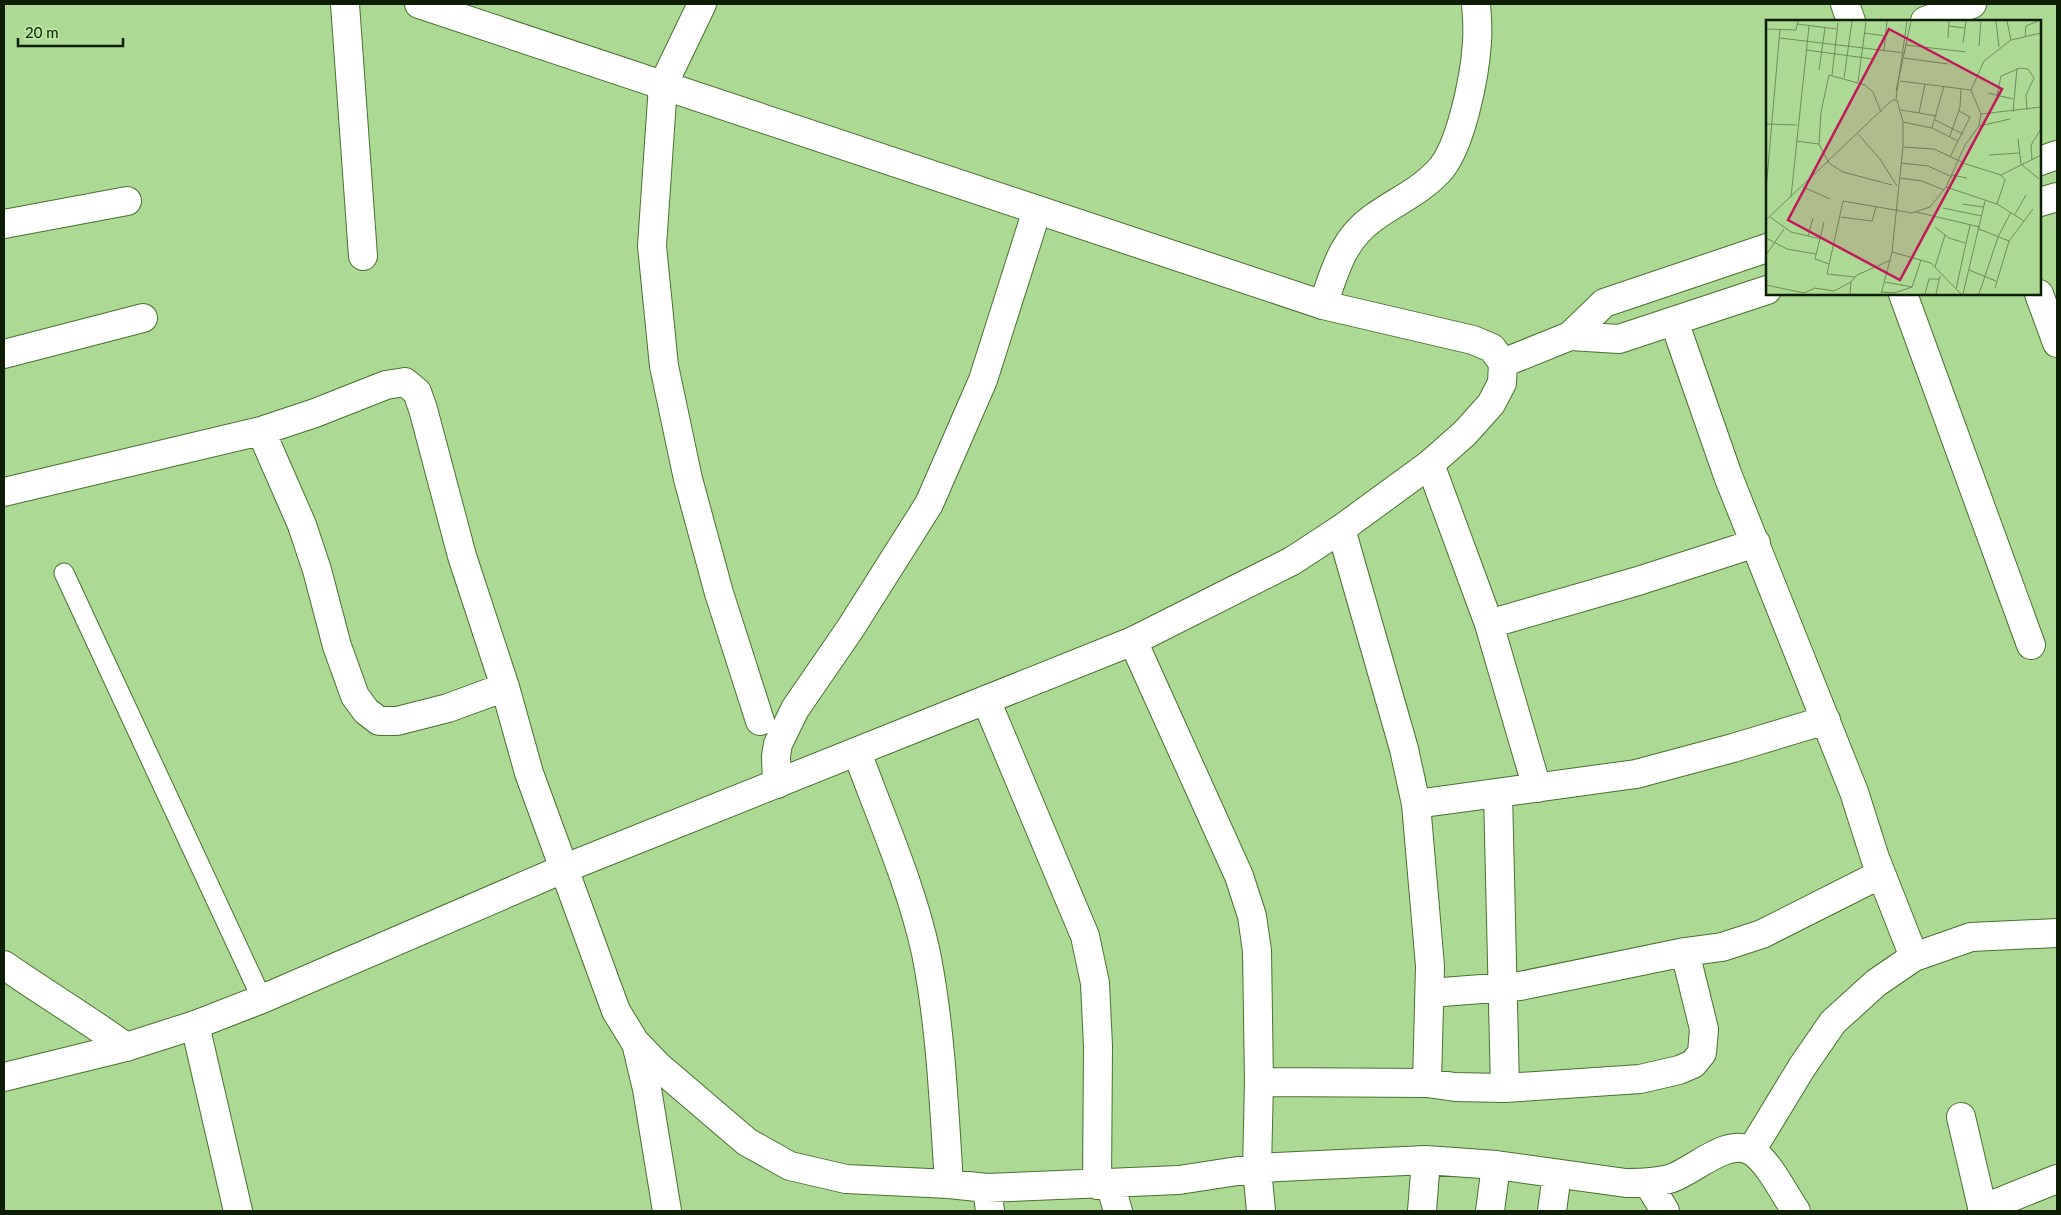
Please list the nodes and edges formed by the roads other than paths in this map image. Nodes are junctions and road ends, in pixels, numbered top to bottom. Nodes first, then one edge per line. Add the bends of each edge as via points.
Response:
1 (344, 4) edge
2 (419, 4) edge
3 (702, 4) edge
4 (1476, 4) edge
5 (1844, 4) edge
6 (1972, 4) edge
7 (1851, 20) edge
8 (1928, 20) edge
9 (663, 86) junction
10 (2057, 155) edge
11 (2041, 161) edge
12 (2057, 197) edge
13 (127, 201) dead end
14 (2041, 202) edge
15 (1037, 210) junction
16 (4, 224) edge
17 (1766, 248) edge
18 (363, 256) dead end
19 (1766, 290) edge
20 (1903, 295) edge
21 (2039, 295) edge
22 (1323, 305) junction
23 (143, 318) dead end
24 (1674, 321) junction
25 (1570, 336) junction
26 (2057, 343) edge
27 (4, 354) edge
28 (1503, 363) junction
29 (261, 431) junction
30 (1430, 464) junction
31 (4, 492) edge
32 (1341, 529) junction
33 (1756, 543) junction
34 (64, 573) dead end
35 (1489, 624) junction
36 (1133, 640) junction
37 (2031, 645) dead end
38 (505, 687) junction
39 (986, 700) junction
40 (1826, 720) junction
41 (760, 721) dead end
42 (856, 752) junction
43 (777, 784) junction
44 (1538, 788) junction
45 (1498, 793) junction
46 (1416, 804) junction
47 (563, 869) junction
48 (1881, 874) junction
49 (2057, 933) edge
50 (1685, 952) junction
51 (1914, 957) junction
52 (4, 965) edge
53 (1503, 988) junction
54 (1430, 993) junction
55 (262, 999) junction
56 (195, 1025) junction
57 (636, 1042) junction
58 (126, 1047) junction
59 (4, 1077) edge
60 (1259, 1082) junction
61 (1427, 1083) junction
62 (1505, 1088) junction
63 (1961, 1117) dead end
64 (1752, 1151) junction
65 (1426, 1160) junction
66 (1496, 1166) junction
67 (1257, 1168) junction
68 (1557, 1174) junction
69 (2057, 1178) edge
70 (1648, 1183) junction
71 (950, 1184) junction
72 (1103, 1184) junction
73 (988, 1200) edge
74 (1982, 1210) edge
75 (238, 1211) edge
76 (667, 1211) edge
77 (1118, 1211) edge
78 (1260, 1211) edge
79 (1422, 1211) edge
80 (1490, 1211) edge
81 (1552, 1211) edge
82 (1665, 1211) edge
83 (1796, 1211) edge

1 - 18 street
2 - 9 street
3 - 9 street
4 - 22 street via 1477,42 1467,102 1455,145 1440,171 1417,192 1373,218 1355,233 1340,255
5 - 7 street
6 - 8 street
9 - 15 street
9 - 41 street via 652,246 664,366 688,478 719,593
10 - 11 street
12 - 14 street
13 - 16 street
15 - 22 street
15 - 43 street via 983,380 929,504 795,709 778,744
17 - 25 street via 1604,303
19 - 24 street
20 - 37 street
21 - 26 street
22 - 28 street via 1473,340 1492,348
23 - 27 street
24 - 25 street via 1619,339
24 - 33 street via 1728,476
25 - 28 street
28 - 30 street via 1502,383 1491,404
29 - 31 street
29 - 38 street via 302,525 337,646 355,696 366,711 379,720 397,721 448,708
29 - 38 street via 386,385 405,382 417,392 462,556
30 - 32 street
30 - 35 street
32 - 36 street via 1292,562
32 - 46 street via 1404,749
33 - 35 street
33 - 40 street
34 - 55 lane
35 - 44 street
36 - 39 street
36 - 60 street via 1239,876 1252,916 1257,951
38 - 47 street via 529,773
39 - 42 street
39 - 72 street via 1085,936 1095,983
40 - 44 street via 1636,774
40 - 48 street
42 - 43 street
42 - 71 street via 908,889 926,953 938,1033
43 - 47 street
44 - 45 street
45 - 46 street
45 - 53 street
46 - 54 street
47 - 55 street
47 - 57 street via 616,1011
48 - 50 street via 1762,934 1722,947
48 - 51 street
49 - 51 street via 1971,937
50 - 53 street
50 - 62 street via 1704,1028 1702,1053 1693,1064 1640,1079
51 - 64 street via 1876,983 1833,1022
52 - 58 street
53 - 54 street
53 - 62 street
54 - 61 street
55 - 56 street
56 - 58 street
56 - 75 street
57 - 71 street via 658,1066 747,1142 790,1166 846,1179
57 - 76 street
58 - 59 street
60 - 61 street
60 - 67 street
61 - 62 street
63 - 74 street
64 - 70 street via 1735,1148 1713,1155 1670,1179
64 - 83 street via 1763,1161
65 - 66 street
65 - 67 street
65 - 79 street
66 - 68 street
66 - 80 street
67 - 72 street via 1178,1180
67 - 78 street
68 - 70 street
68 - 81 street
69 - 74 street
70 - 82 street
71 - 73 street
72 - 73 street
72 - 77 street

